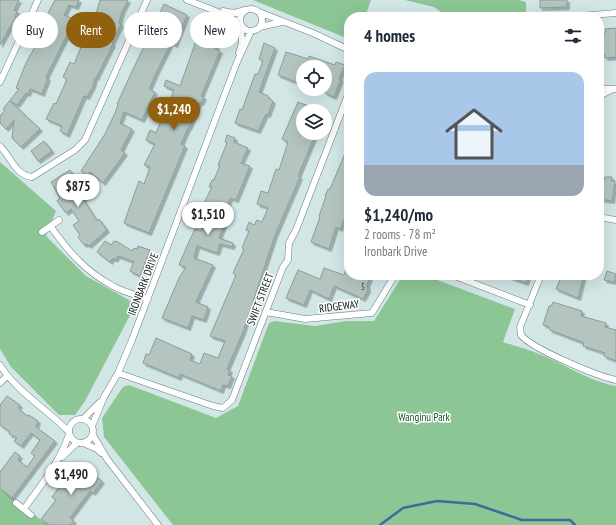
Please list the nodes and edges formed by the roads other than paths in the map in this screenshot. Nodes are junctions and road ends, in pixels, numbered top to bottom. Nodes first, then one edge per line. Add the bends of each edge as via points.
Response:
1 (38, 0) edge
2 (147, 0) edge
3 (187, 0) edge
4 (214, 10) junction
5 (245, 10) junction
6 (218, 12) edge
7 (259, 12) junction
8 (616, 13) edge
9 (604, 14) edge
10 (240, 15) edge
11 (286, 22) junction
12 (240, 24) joint
13 (260, 27) junction
14 (252, 31) junction
15 (344, 48) edge
16 (237, 62) junction
17 (0, 82) edge
18 (614, 89) edge
19 (604, 94) edge
20 (344, 105) edge
21 (0, 146) edge
22 (604, 218) edge
23 (59, 220) dead end
24 (616, 220) edge
25 (51, 227) junction
26 (42, 232) dead end
27 (392, 280) edge
28 (465, 280) edge
29 (539, 280) edge
30 (148, 299) junction
31 (530, 305) junction
32 (266, 312) junction
33 (0, 366) edge
34 (118, 373) junction
35 (7, 376) junction
36 (616, 380) edge
37 (0, 382) edge
38 (104, 398) junction
39 (54, 416) junction
40 (83, 419) junction
41 (74, 421) junction
42 (92, 426) junction
43 (69, 433) junction
44 (93, 435) junction
45 (80, 443) junction
46 (107, 458) junction
47 (56, 464) junction
48 (16, 503) dead end
49 (24, 509) junction
50 (31, 515) dead end
51 (158, 525) edge

1 - 17 street
2 - 21 street via 85,140 75,150 32,177 25,176 17,170
3 - 4 street
4 - 5 street via 234,13
4 - 6 street
5 - 7 street
5 - 10 street
7 - 11 street
7 - 13 street via 262,18
8 - 9 street
11 - 13 street
11 - 15 street
12 - 14 street via 246,30
12 - 16 street, IRONBARK DRIVE via 242,43
13 - 14 street
14 - 16 street, IRONBARK DRIVE
16 - 30 street, IRONBARK DRIVE
18 - 19 street
20 - 32 street, SWIFT STREET via 289,243 288,260
22 - 24 street
23 - 25 street
25 - 26 street
25 - 30 street via 79,262 96,276 114,287
27 - 32 street, RIDGEWAY via 372,312 305,319
28 - 31 street
29 - 31 street
30 - 34 street, IRONBARK DRIVE
31 - 36 street via 520,327 525,340 585,370
32 - 34 street, SWIFT STREET via 232,400 223,408
33 - 35 street
34 - 38 street, IRONBARK DRIVE
35 - 37 street
35 - 39 street
38 - 40 street, IRONBARK DRIVE
38 - 42 street, IRONBARK DRIVE
39 - 41 street
39 - 43 street
40 - 41 street
40 - 42 street
41 - 43 street
42 - 44 street
43 - 45 street
43 - 47 street
44 - 45 street via 90,440
44 - 46 street
45 - 46 street via 97,449
45 - 47 street
46 - 51 street
47 - 49 street
48 - 49 street
49 - 50 street

